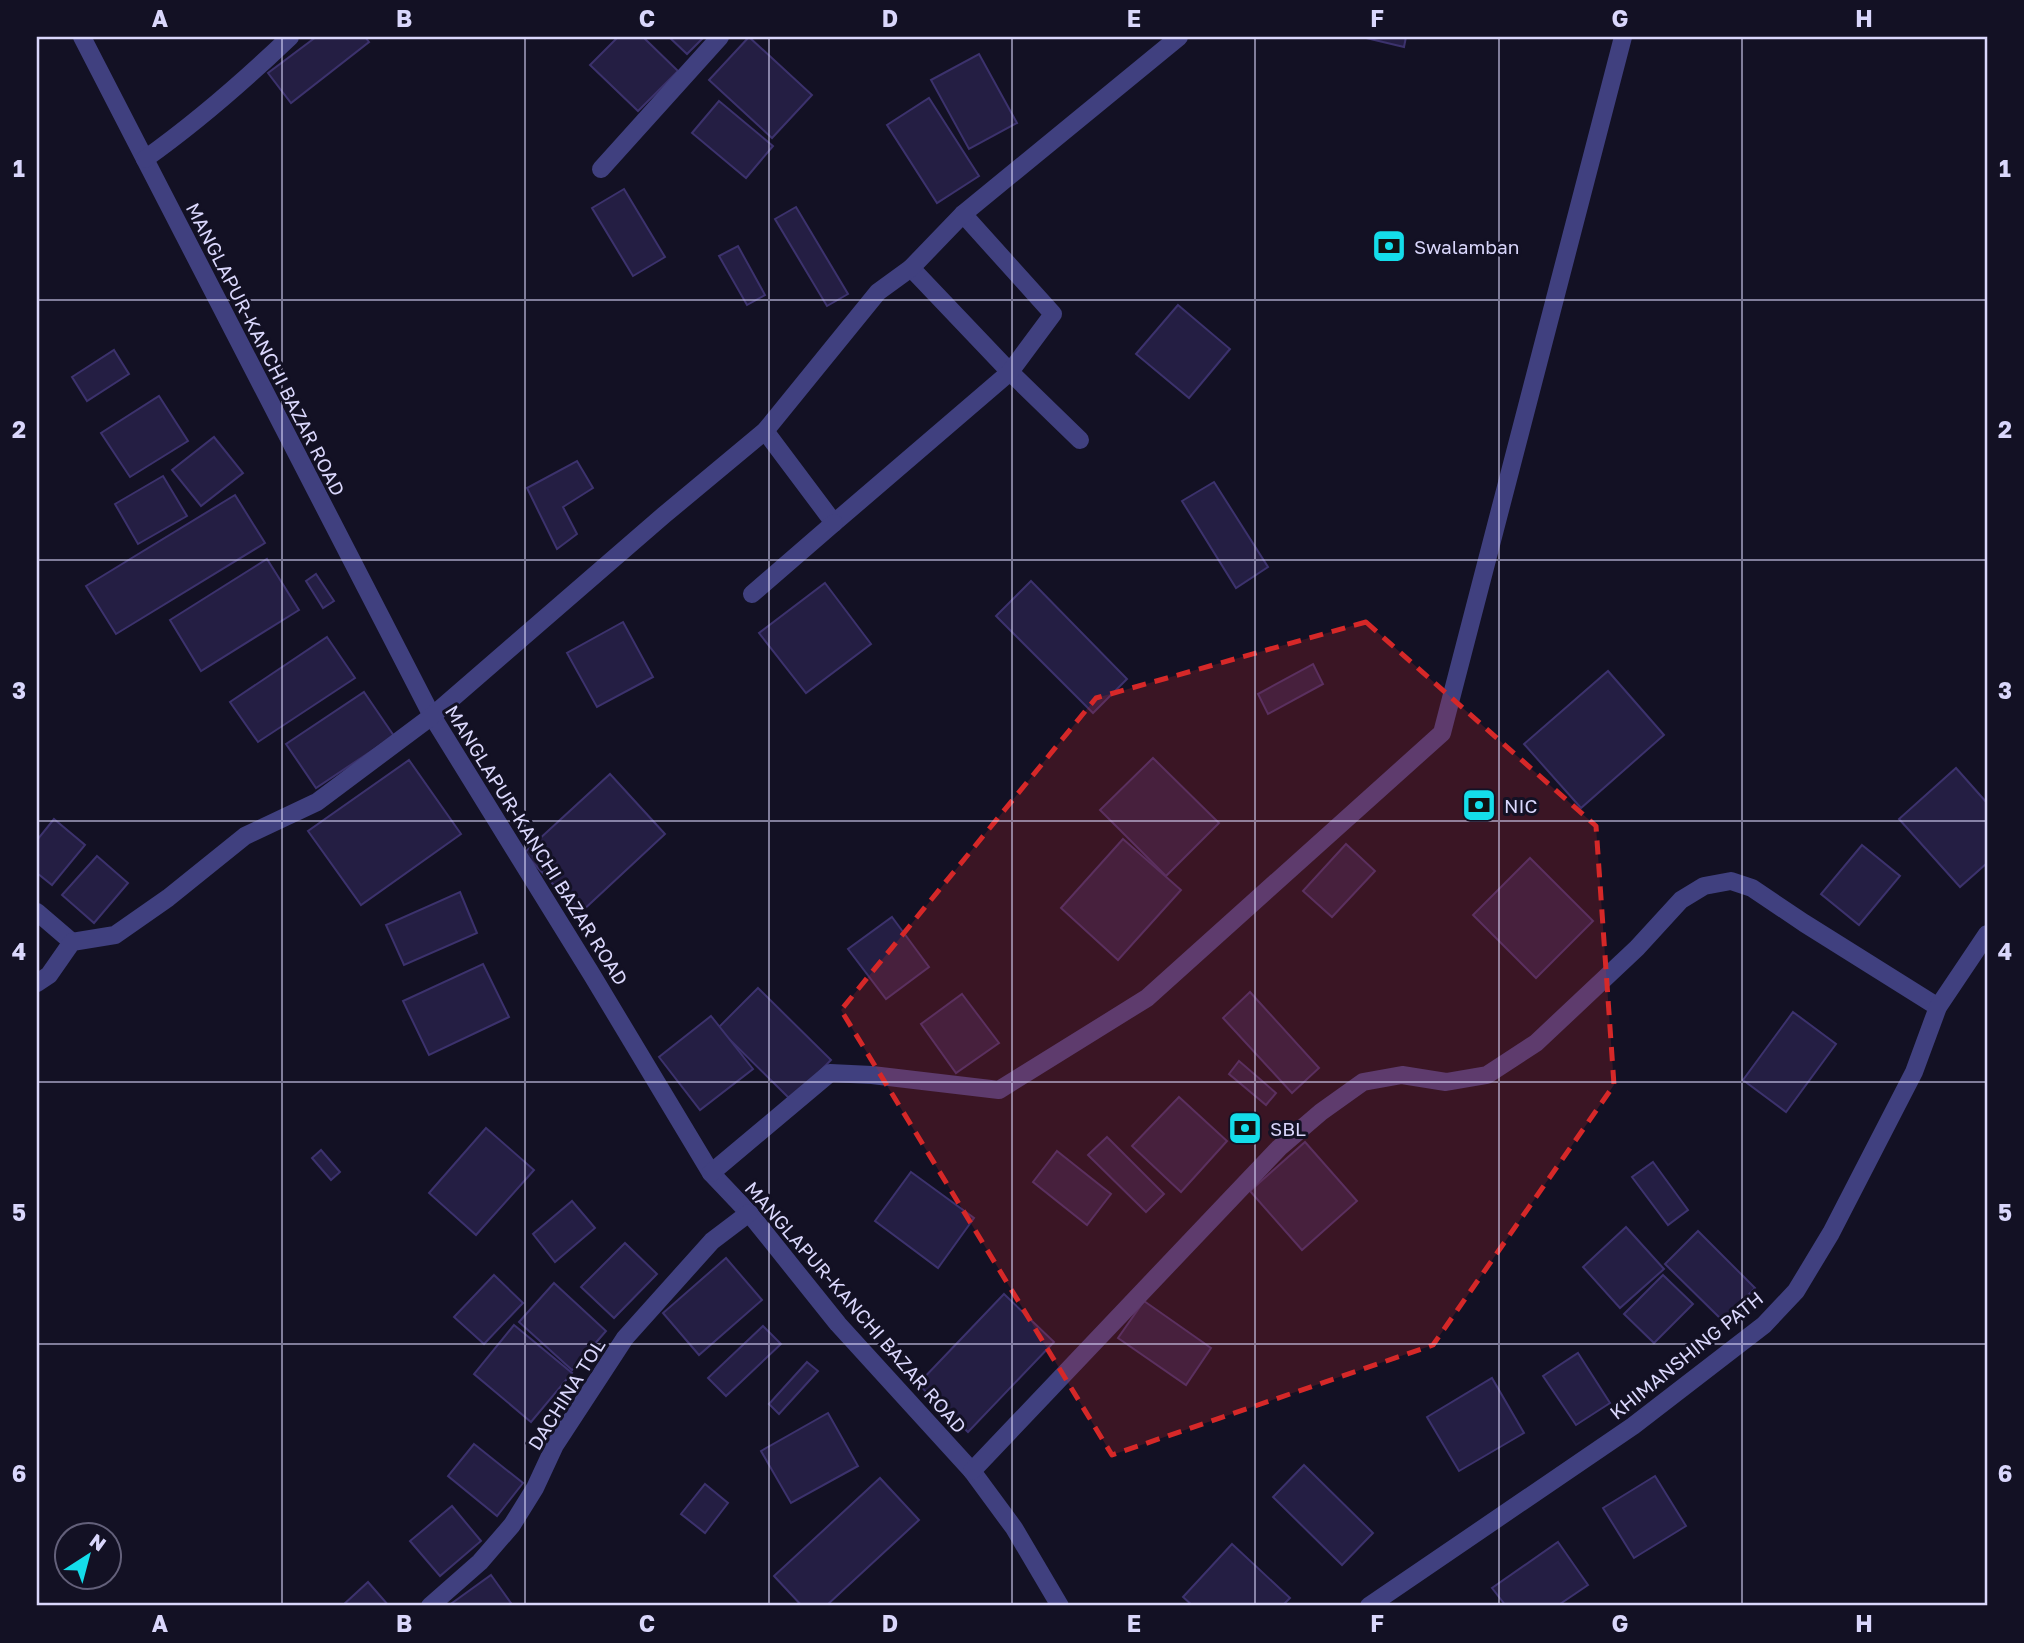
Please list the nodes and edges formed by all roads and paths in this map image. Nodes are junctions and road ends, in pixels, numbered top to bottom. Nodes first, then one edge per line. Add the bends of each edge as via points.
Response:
1 (82, 37) edge
2 (290, 37) edge
3 (720, 37) edge
4 (1623, 37) edge
5 (1168, 41) edge
6 (145, 159) junction
7 (601, 169) dead end
8 (963, 214) junction
9 (911, 268) junction
10 (1010, 372) junction
11 (765, 431) junction
12 (1080, 440) dead end
13 (834, 523) junction
14 (752, 594) dead end
15 (432, 716) junction
16 (37, 912) edge
17 (1987, 934) edge
18 (72, 942) junction
19 (37, 983) edge
20 (1938, 1007) junction
21 (711, 1173) junction
22 (749, 1213) junction
23 (972, 1471) junction
24 (430, 1606) edge
25 (1060, 1606) edge
26 (1369, 1606) edge

1 - 6 street, MANGLAPUR-KANCHI BAZAR ROAD
2 - 6 street
3 - 7 street
4 - 21 street via 1442,733 1147,998 999,1090 830,1073
5 - 8 street
6 - 15 street, MANGLAPUR-KANCHI BAZAR ROAD
8 - 9 street
8 - 10 street via 1053,314
9 - 10 street
9 - 11 street via 878,292
10 - 12 street
10 - 13 street
11 - 13 street
11 - 15 street
13 - 14 street
15 - 18 street via 317,802 245,836 115,935
15 - 21 street, MANGLAPUR-KANCHI BAZAR ROAD
16 - 18 street
17 - 20 street, KHIMANSHING PATH
18 - 19 street via 49,975
20 - 23 street via 1752,888 1731,881 1704,886 1681,900 1536,1043 1487,1075 1446,1082 1402,1075 1363,1082 1321,1112 1279,1147
20 - 26 street, KHIMANSHING PATH via 1914,1072 1796,1291 1763,1325 1633,1426
21 - 22 street, MANGLAPUR-KANCHI BAZAR ROAD
22 - 23 street, MANGLAPUR-KANCHI BAZAR ROAD via 838,1324
22 - 24 street, DACHINA TOL via 712,1241 625,1338 555,1445 536,1488 512,1525 480,1562
23 - 25 street, MANGLAPUR-KANCHI BAZAR ROAD via 1014,1528

